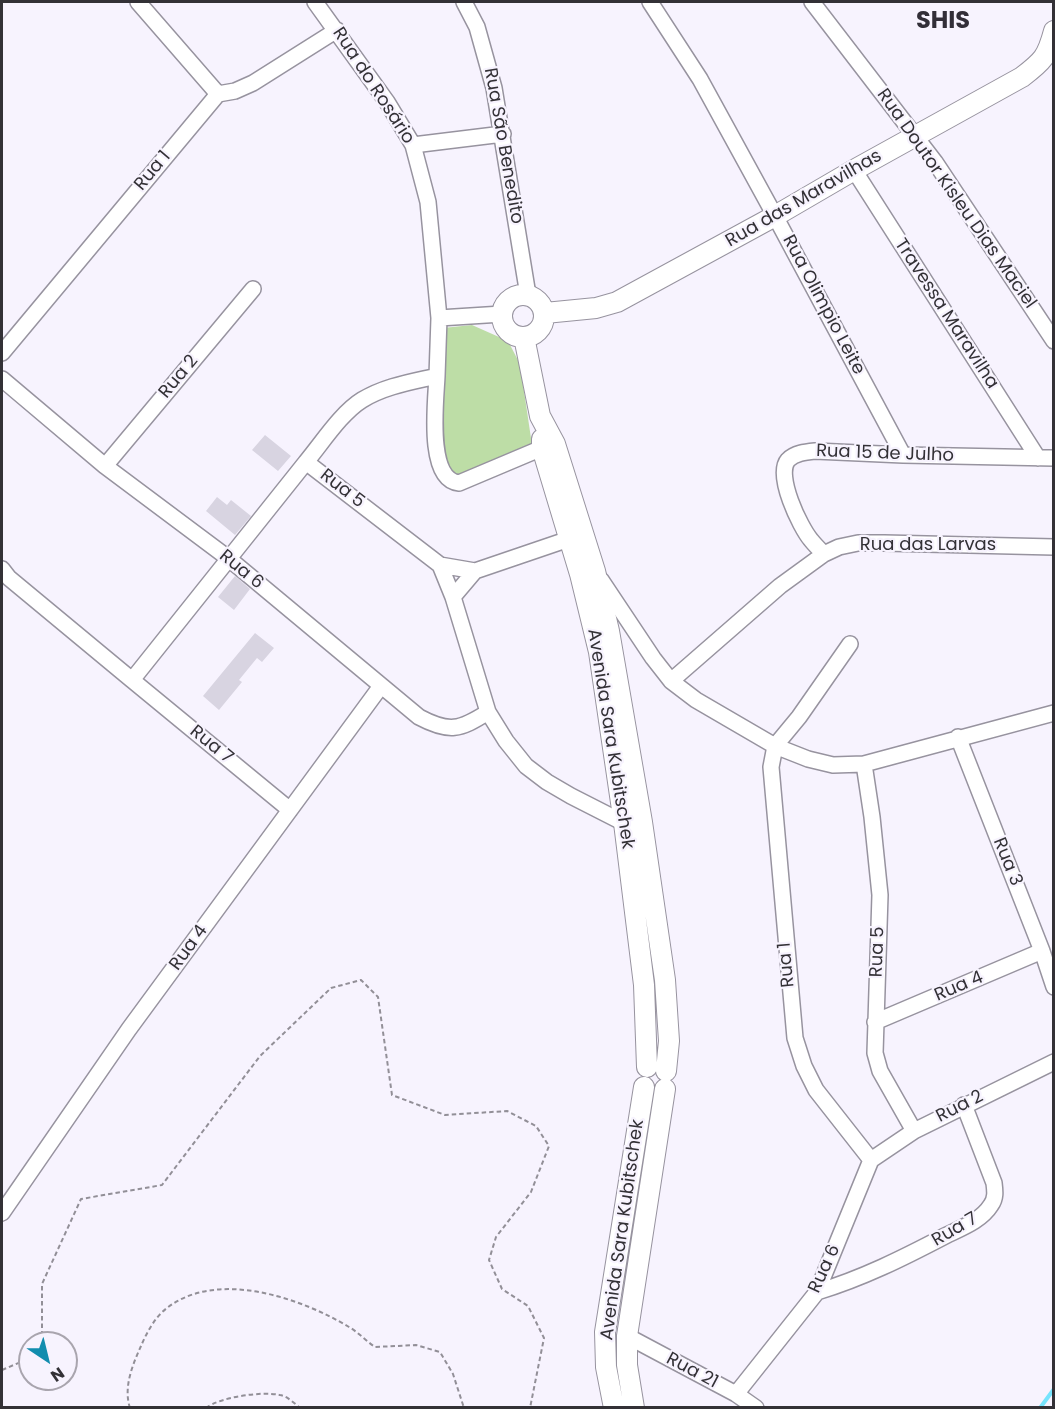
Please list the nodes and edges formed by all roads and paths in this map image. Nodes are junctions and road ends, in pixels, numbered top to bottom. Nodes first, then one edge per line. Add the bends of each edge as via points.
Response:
1 (138, 2) edge
2 (315, 2) edge
3 (464, 2) edge
4 (650, 2) edge
5 (812, 2) edge
6 (337, 30) junction
7 (1053, 31) edge
8 (1051, 54) edge
9 (218, 94) junction
10 (503, 134) junction
11 (916, 136) junction
12 (413, 145) junction
13 (854, 170) junction
14 (775, 216) junction
15 (253, 289) dead end
16 (528, 295) junction
17 (544, 313) junction
18 (502, 314) junction
19 (439, 318) junction
20 (524, 337) junction
21 (1053, 341) edge
22 (2, 353) edge
23 (437, 376) junction
24 (2, 380) edge
25 (540, 416) junction
26 (542, 448) junction
27 (903, 455) junction
28 (1046, 458) edge
29 (306, 462) junction
30 (105, 466) junction
31 (576, 536) junction
32 (1053, 547) edge
33 (824, 554) junction
34 (228, 558) junction
35 (440, 565) junction
36 (2, 569) edge
37 (475, 571) junction
38 (595, 571) junction
39 (453, 597) junction
40 (850, 644) dead end
41 (132, 680) junction
42 (671, 681) junction
43 (381, 686) junction
44 (488, 712) junction
45 (1053, 713) edge
46 (957, 737) junction
47 (775, 746) junction
48 (864, 764) junction
49 (290, 810) junction
50 (624, 823) junction
51 (1042, 951) junction
52 (1053, 987) edge
53 (875, 1022) junction
54 (1053, 1062) edge
55 (659, 1076) junction
56 (964, 1105) junction
57 (914, 1131) junction
58 (871, 1160) junction
59 (2, 1212) edge
60 (817, 1292) junction
61 (42, 1331) edge
62 (627, 1336) junction
63 (18, 1363) edge
64 (2, 1370) edge
65 (736, 1394) junction
66 (130, 1407) edge
67 (206, 1407) edge
68 (300, 1407) edge
69 (464, 1407) edge
70 (530, 1407) edge
71 (614, 1407) edge
72 (634, 1407) edge
73 (756, 1407) edge

1 - 9 street
2 - 6 street, Rua do Rosário
3 - 10 street, Rua São Benedito via 486,57
4 - 14 street, Rua Olimpio Leite via 700,79
5 - 11 street, Rua Doutor Kisleu Dias Maciel
6 - 9 street via 253,83
6 - 12 street, Rua do Rosário
7 - 8 main road
8 - 11 main road, Rua das Maravilhas via 1022,77
9 - 22 street, Rua 1
10 - 12 street
10 - 16 street, Rua São Benedito
11 - 13 main road, Rua das Maravilhas
11 - 21 street, Rua Doutor Kisleu Dias Maciel
12 - 19 street, Rua do Rosário via 428,202
13 - 14 main road, Rua das Maravilhas
13 - 28 street, Travessa Maravilha
14 - 17 main road, Rua das Maravilhas via 617,302
14 - 27 street, Rua Olimpio Leite
15 - 30 street, Rua 2
16 - 17 main road via 539,301
16 - 18 main road via 508,301
17 - 20 main road via 542,327
18 - 19 street
18 - 20 main road via 504,326
19 - 23 street, Rua do Rosário
20 - 25 main road
23 - 26 street via 436,454 447,478 459,483
23 - 29 street via 384,389 360,401
24 - 30 street, Rua 6
25 - 26 main road, Avenida Sara Kubitschek
25 - 31 main road via 555,444
26 - 31 main road, Avenida Sara Kubitschek
27 - 28 street, Rua 15 de Julho
27 - 33 street, Rua 15 de Julho via 815,451 800,453 787,462 784,469 791,505 809,538
29 - 34 street, Rua 5
29 - 35 street, Rua 5
30 - 34 street, Rua 6
31 - 37 street
31 - 38 main road, Avenida Sara Kubitschek
31 - 50 main road, Avenida Sara Kubitschek via 599,652
32 - 33 street, Rua das Larvas via 858,543
33 - 42 street, Rua das Larvas via 780,586
34 - 41 street, Rua 5
34 - 43 street, Rua 6
35 - 37 street
35 - 39 street
36 - 41 street
37 - 39 street
38 - 42 street
38 - 55 main road, Avenida Sara Kubitschek via 638,799 665,980 669,1041
39 - 44 street
40 - 47 street
41 - 49 street, Rua 7
42 - 47 street
43 - 44 street, Rua 6 via 437,727 454,729
43 - 49 street, Rua 4
44 - 50 street via 526,766 571,796
45 - 46 street
46 - 48 street
46 - 51 street, Rua 3
47 - 48 street via 833,765
47 - 58 street, Rua 1 via 771,767 795,1038 816,1090
48 - 53 street, Rua 5 via 880,895
49 - 59 street, Rua 4 via 129,1029
50 - 55 main road, Avenida Sara Kubitschek
51 - 52 street, Rua 3
51 - 53 street, Rua 4
53 - 57 street, Rua 5 via 875,1053 880,1071
54 - 56 street, Rua 2
55 - 62 main road, Avenida Sara Kubitschek
55 - 71 main road, Avenida Sara Kubitschek via 641,1077 644,1087 606,1332 606,1367
56 - 57 street, Rua 2
56 - 60 street, Rua 7 via 994,1183 996,1193 987,1211 901,1260
57 - 58 street, Rua 2
58 - 60 street, Rua 6
60 - 65 street, Rua 6
61 - 70 path via 42,1284 81,1199 162,1185 260,1056 331,988 361,980 378,997 392,1095 445,1115 507,1111 536,1126 549,1146 531,1192 496,1237 489,1260 502,1288 528,1306 544,1338
62 - 65 street, Rua 21
62 - 72 main road, Avenida Sara Kubitschek
63 - 64 path
65 - 73 street, Rua 21
66 - 69 path via 132,1367 157,1318 177,1302 220,1290 262,1292 306,1305 351,1328 375,1347 416,1345 440,1352 453,1374
67 - 68 path via 262,1394 282,1395

